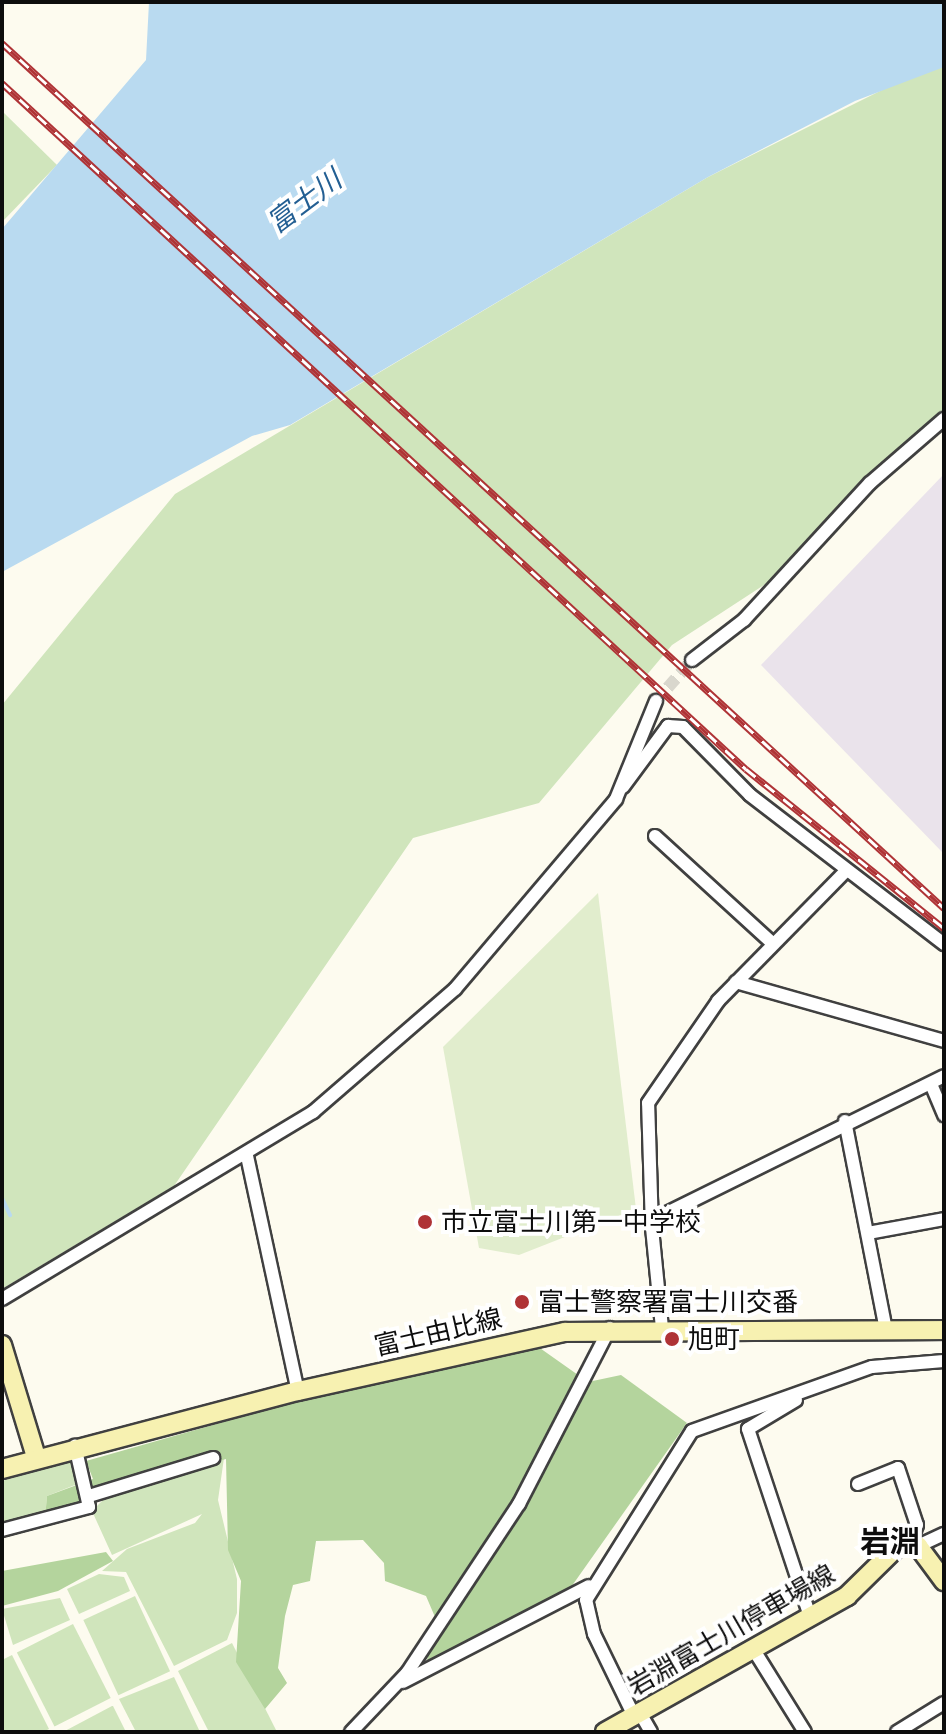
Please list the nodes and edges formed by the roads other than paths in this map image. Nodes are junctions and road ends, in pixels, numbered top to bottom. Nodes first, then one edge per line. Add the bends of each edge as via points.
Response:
1 (944, 419) edge
2 (692, 660) tunnel mouth
3 (656, 701) tunnel mouth
4 (620, 787) junction
5 (655, 836) dead end
6 (844, 873) junction
7 (772, 943) junction
8 (944, 944) edge
9 (736, 982) junction
10 (944, 1041) edge
11 (944, 1076) edge
12 (931, 1084) junction
13 (944, 1115) edge
14 (845, 1121) junction
15 (247, 1156) junction
16 (944, 1219) edge
17 (652, 1228) junction
18 (868, 1233) junction
19 (2, 1299) edge
20 (610, 1328) junction
21 (662, 1328) junction
22 (886, 1330) junction
23 (944, 1330) edge
24 (2, 1345) edge
25 (944, 1361) edge
26 (298, 1391) junction
27 (798, 1398) junction
28 (75, 1446) junction
29 (36, 1457) junction
30 (213, 1458) dead end
31 (2, 1469) edge
32 (858, 1484) dead end
33 (89, 1496) junction
34 (2, 1530) edge
35 (944, 1534) edge
36 (915, 1543) junction
37 (944, 1581) edge
38 (589, 1586) junction
39 (811, 1619) junction
40 (752, 1647) junction
41 (396, 1685) junction
42 (944, 1703) edge
43 (637, 1714) junction
44 (351, 1732) edge
45 (605, 1732) edge
46 (651, 1732) edge
47 (805, 1732) edge
48 (897, 1732) edge

1 - 2 street via 870,483 744,620
3 - 4 street
4 - 6 street via 668,726 683,727
4 - 15 street via 552,882 455,989 337,1093
5 - 7 street
6 - 7 street
6 - 8 street
7 - 9 street
9 - 10 street
9 - 17 street via 648,1103
11 - 12 street
12 - 13 street
12 - 14 street
14 - 17 street via 682,1202
14 - 18 street
15 - 19 street
15 - 26 street
16 - 18 street
17 - 21 street
18 - 22 street
20 - 21 main road, 富士由比線
20 - 26 main road, 富士由比線 via 459,1353
20 - 41 street via 533,1481
21 - 22 main road, 富士由比線
22 - 23 main road, 富士由比線
24 - 29 main road
25 - 27 street via 872,1367
26 - 28 main road, 富士由比線
27 - 38 street via 692,1431
27 - 39 street via 748,1429
28 - 29 main road, 富士由比線
28 - 33 street
29 - 31 main road, 富士由比線
30 - 33 street
32 - 36 street via 898,1468 917,1525
33 - 34 street via 89,1507 77,1515
35 - 36 street
36 - 37 main road
36 - 39 main road, 岩淵富士川停車場線
38 - 41 street
38 - 43 street via 594,1634
39 - 40 main road, 岩淵富士川停車場線
40 - 43 main road, 岩淵富士川停車場線
40 - 47 street
41 - 44 street
42 - 48 street
43 - 45 main road, 岩淵富士川停車場線
43 - 46 street

